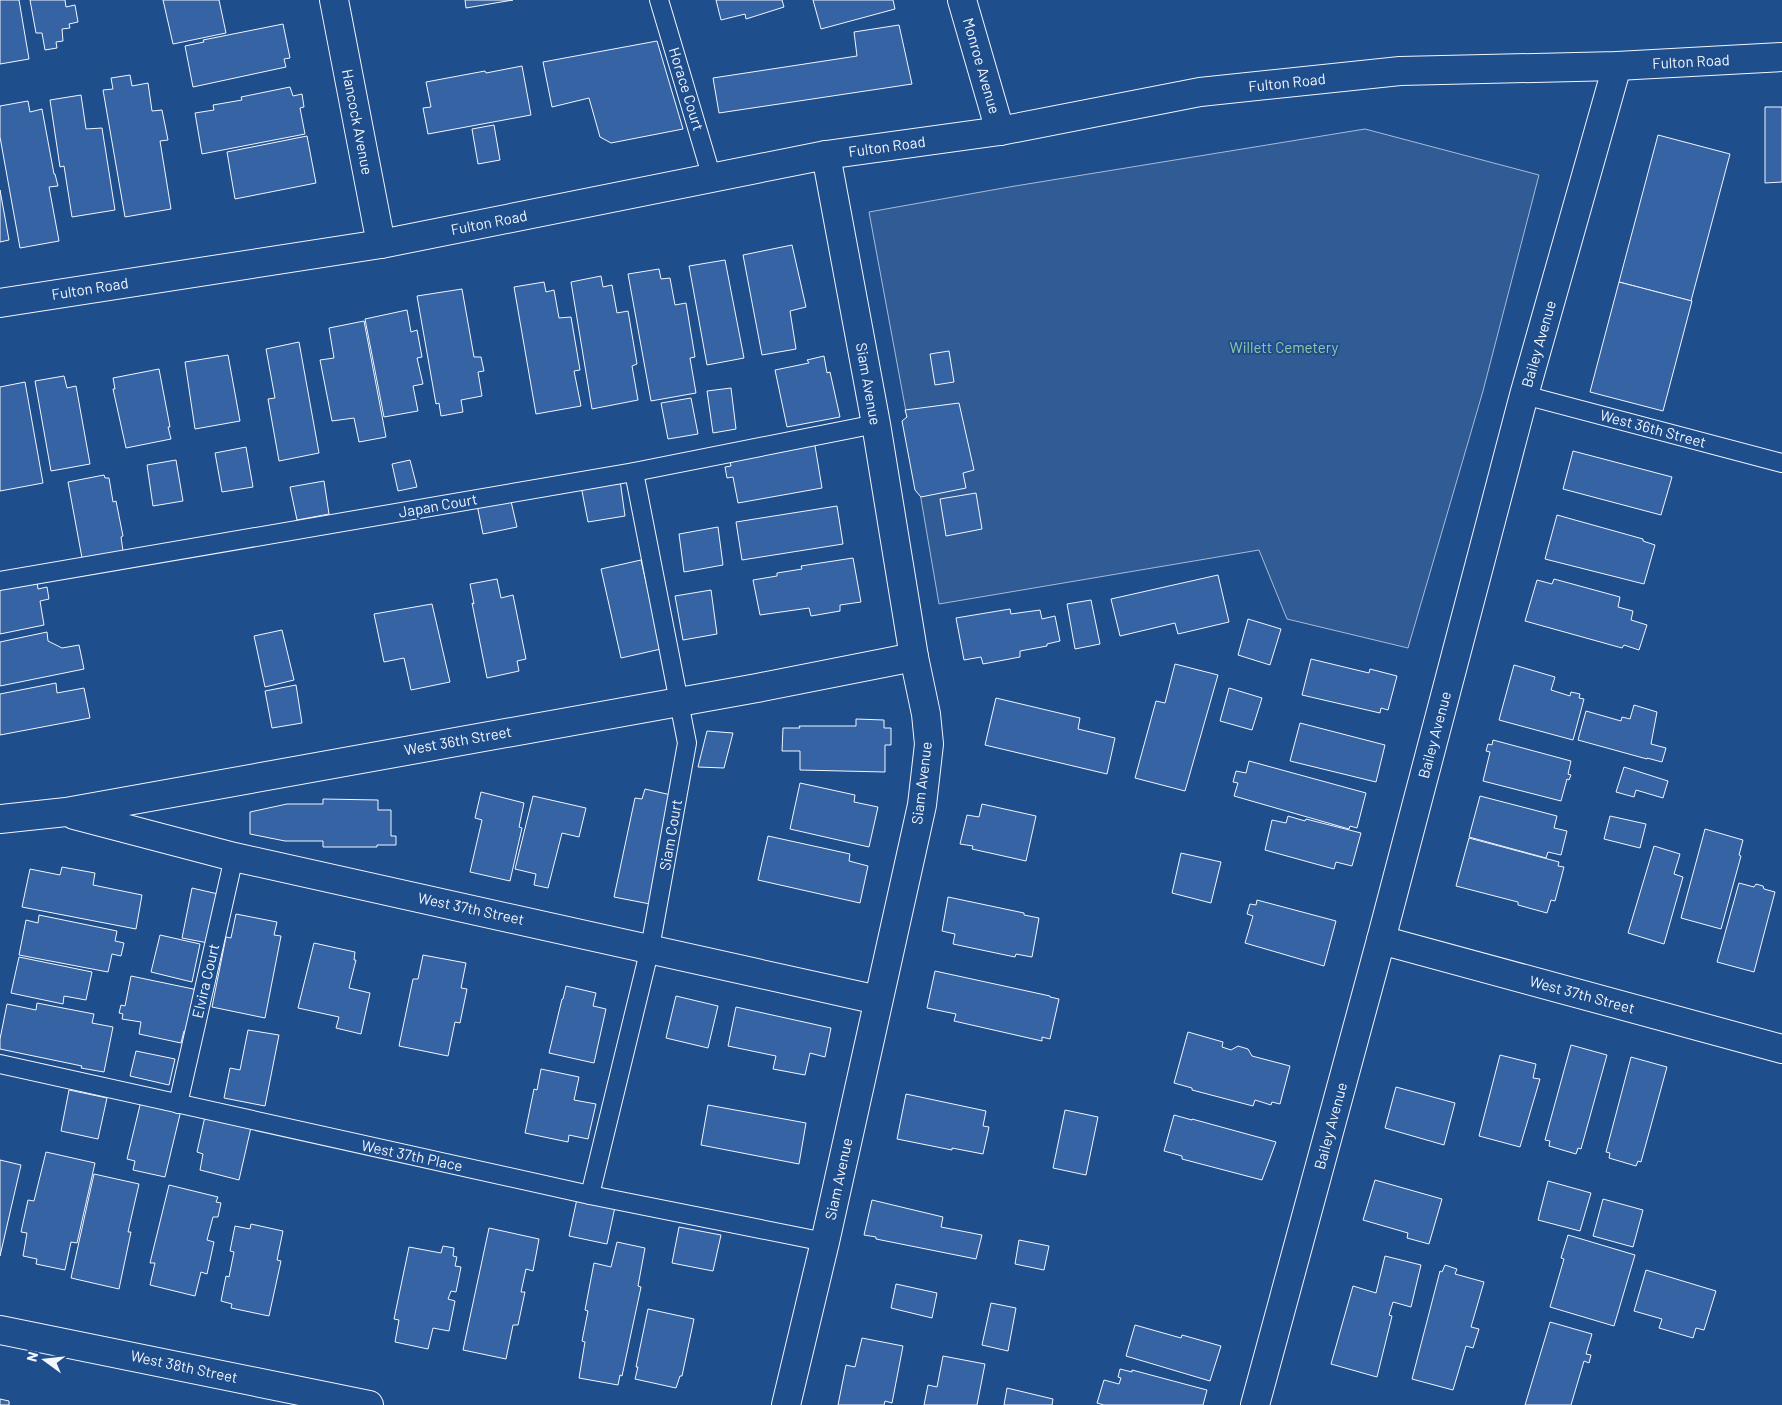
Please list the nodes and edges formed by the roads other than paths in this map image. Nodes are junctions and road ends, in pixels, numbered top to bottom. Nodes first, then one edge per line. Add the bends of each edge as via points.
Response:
1 (334, 0) edge
2 (660, 0) edge
3 (962, 0) edge
4 (1782, 56) edge
5 (1617, 66) junction
6 (1000, 131) junction
7 (826, 155) junction
8 (712, 178) junction
9 (381, 244) junction
10 (0, 303) edge
11 (1524, 395) junction
12 (876, 424) junction
13 (1782, 463) edge
14 (634, 472) junction
15 (0, 581) edge
16 (914, 657) junction
17 (680, 701) junction
18 (66, 812) junction
19 (0, 819) edge
20 (234, 858) junction
21 (1381, 940) junction
22 (650, 948) junction
23 (878, 1000) junction
24 (1782, 1049) edge
25 (0, 1064) edge
26 (178, 1104) junction
27 (590, 1195) junction
28 (825, 1242) junction
29 (0, 1330) edge
30 (369, 1405) edge
31 (786, 1405) edge
32 (1255, 1405) edge

1 - 9 street, Hancock Avenue
2 - 8 lane, Horace Court
3 - 6 street, Monroe Avenue
4 - 5 street, Fulton Road
5 - 6 street, Fulton Road via 1400,71 1200,92
5 - 11 street, Bailey Avenue
6 - 7 street, Fulton Road
7 - 8 street, Fulton Road
7 - 12 street, Siam Avenue
8 - 9 street, Fulton Road
9 - 10 street, Fulton Road
11 - 13 lane, West 36th Street
11 - 21 street, Bailey Avenue
12 - 14 lane, Japan Court
12 - 16 street, Siam Avenue
14 - 15 lane, Japan Court
14 - 17 lane, Siam Court
16 - 17 street, West 36th Street
16 - 23 street, Siam Avenue via 929,744 922,805
17 - 18 street, West 36th Street
17 - 22 lane, Siam Court via 687,743
18 - 19 street, West 36th Street
18 - 20 street, West 37th Street
20 - 22 street, West 37th Street
20 - 26 lane, Elvira Court
21 - 24 street, West 37th Street
21 - 32 street, Bailey Avenue
22 - 23 street, West 37th Street
22 - 27 lane, Siam Court
23 - 28 street, Siam Avenue
25 - 26 lane, West 37th Place
26 - 27 lane, West 37th Place
27 - 28 lane, West 37th Place
28 - 31 street, Siam Avenue
29 - 30 street, West 38th Street

